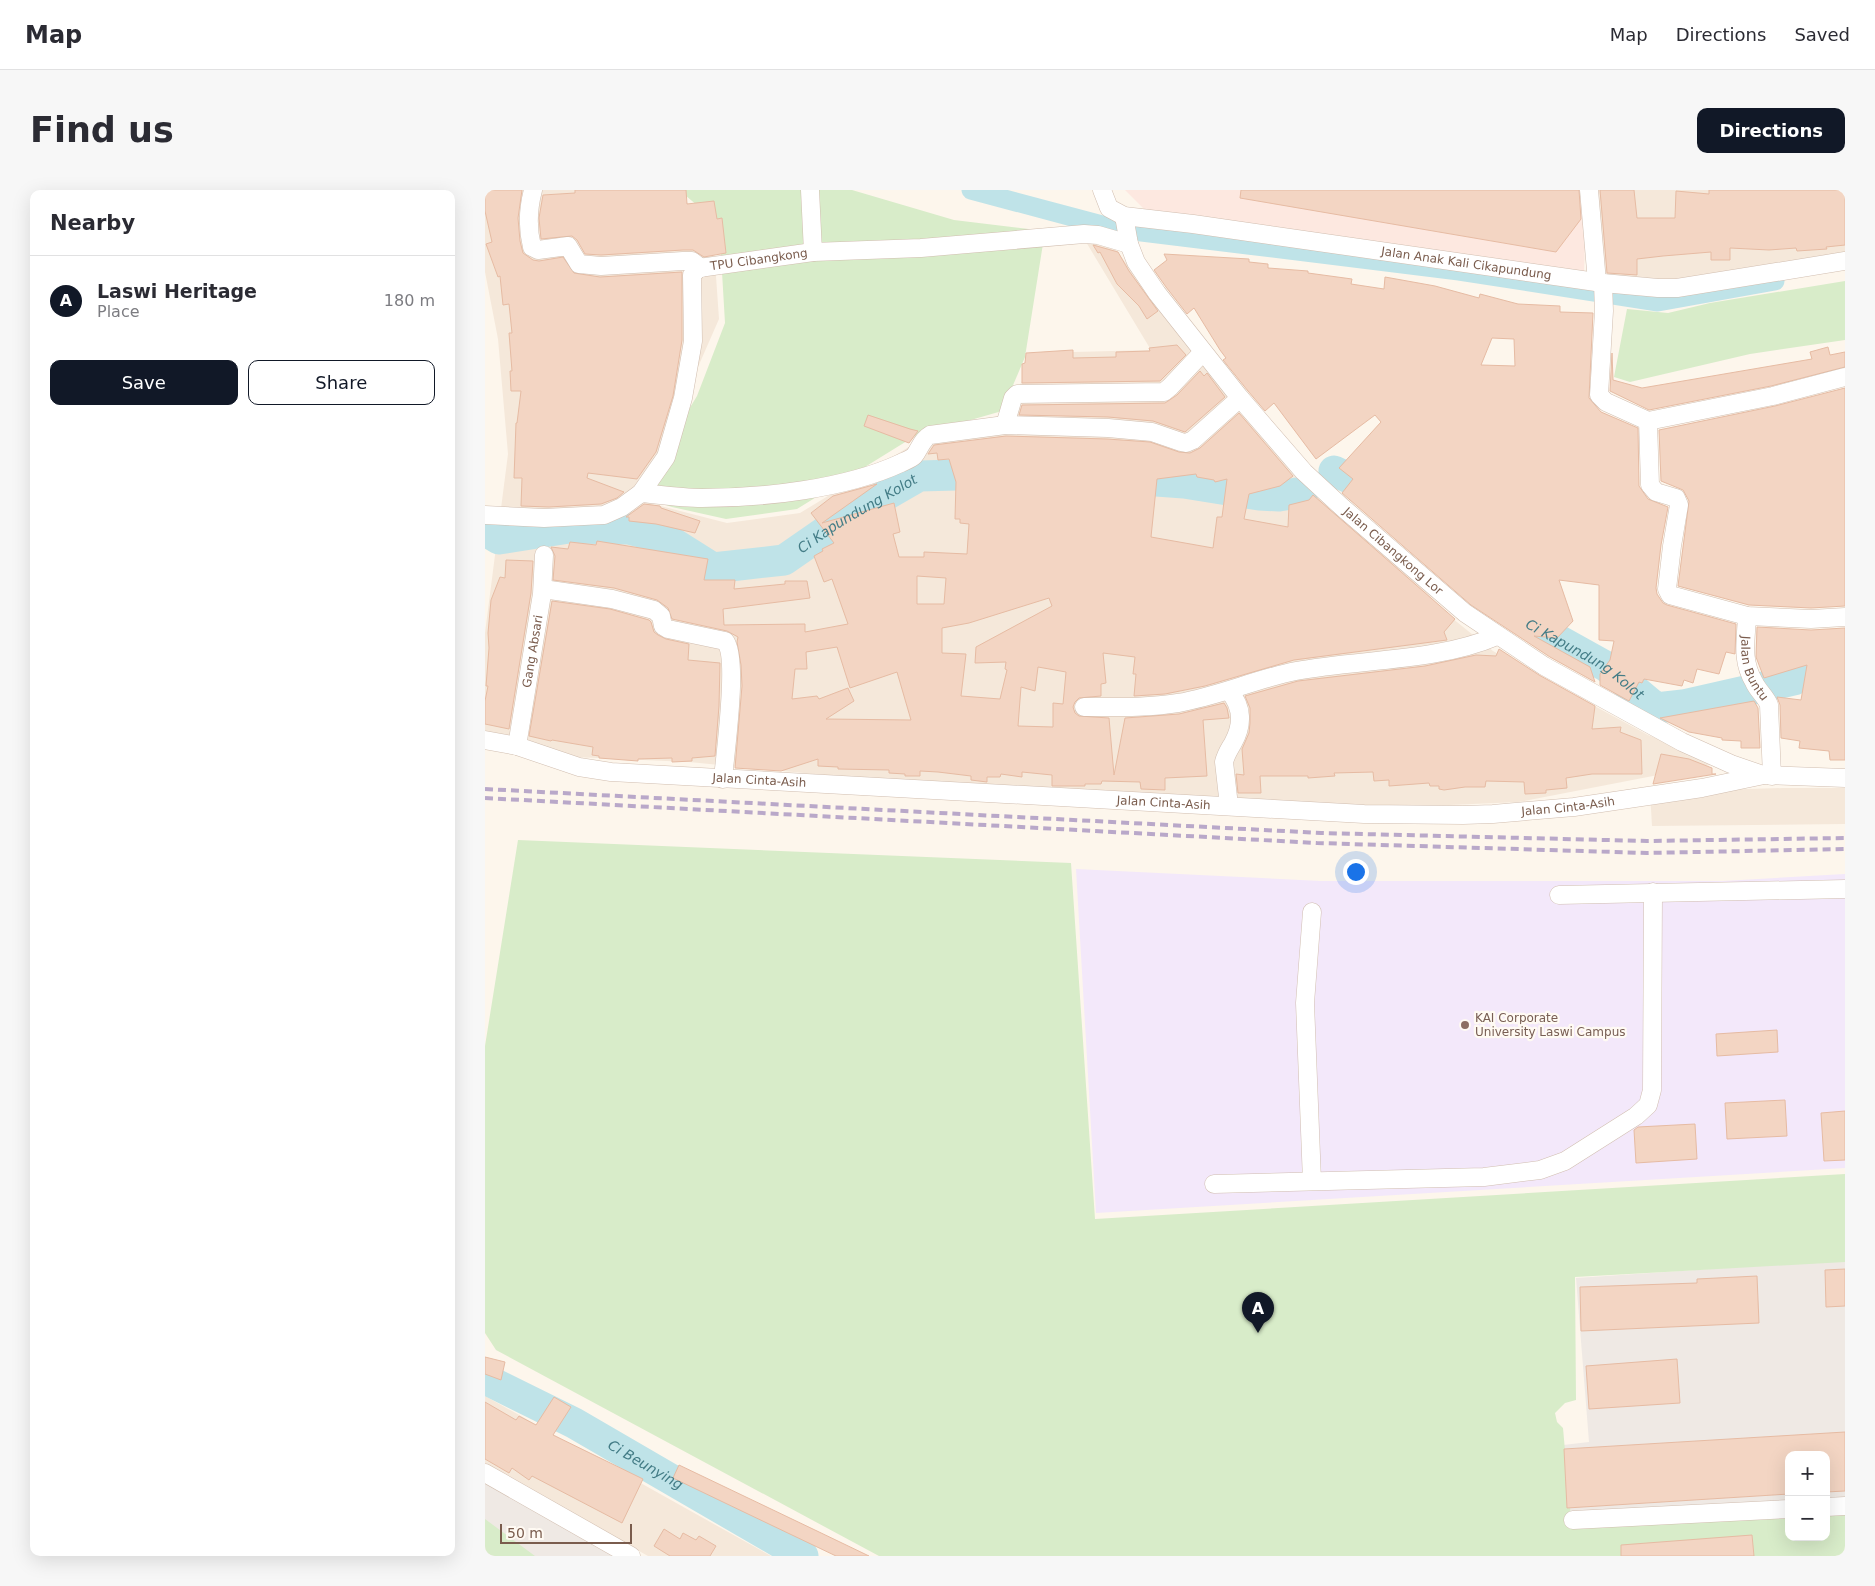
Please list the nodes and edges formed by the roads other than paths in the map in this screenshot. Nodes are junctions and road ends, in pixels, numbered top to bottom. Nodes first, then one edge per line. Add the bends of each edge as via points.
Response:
1 (533, 190) edge
2 (810, 190) edge
3 (1102, 190) edge
4 (1589, 190) edge
5 (1127, 230) junction
6 (813, 252) junction
7 (1845, 261) edge
8 (701, 268) junction
9 (1601, 285) junction
10 (1203, 352) junction
11 (1845, 377) edge
12 (1240, 398) junction
13 (1648, 422) junction
14 (1005, 425) junction
15 (641, 493) junction
16 (485, 515) edge
17 (544, 555) dead end
18 (543, 589) junction
19 (1747, 616) junction
20 (1845, 617) edge
21 (1497, 636) junction
22 (1229, 691) junction
23 (1084, 707) dead end
24 (485, 740) edge
25 (517, 746) junction
26 (1768, 776) junction
27 (1845, 778) edge
28 (723, 779) junction
29 (1229, 806) junction
30 (1845, 889) edge
31 (1653, 892) junction
32 (1559, 895) dead end
33 (1312, 912) dead end
34 (1312, 1182) junction
35 (1214, 1184) dead end
36 (485, 1473) edge
37 (1845, 1506) edge
38 (1830, 1507) edge
39 (1785, 1509) edge
40 (1573, 1520) dead end
41 (631, 1556) edge

1 - 8 street via 529,234 532,247 538,250 568,246 579,264 601,266 683,261
2 - 6 street
3 - 5 street via 1110,210
4 - 9 street
5 - 6 street, TPU Cibangkong via 1098,236 1083,234 921,248
5 - 9 street, Jalan Anak Kali Cikapundung via 1193,224
5 - 10 street, Jalan Cibangkong Lor via 1136,262
6 - 8 street, TPU Cibangkong
7 - 9 street, Jalan Anak Kali Cikapundung via 1677,288
8 - 15 street, TPU Cibangkong via 692,275 693,341 683,398 666,457
9 - 13 street via 1604,311 1599,395 1606,402
10 - 12 street, Jalan Cibangkong Lor
10 - 14 street via 1164,392 1017,394
11 - 13 street via 1791,392
12 - 14 street via 1186,443 1152,432
12 - 21 street, Jalan Cibangkong Lor via 1304,472 1465,613
13 - 19 street via 1650,485 1656,492 1675,498 1679,506 1668,593 1676,598
14 - 15 street via 930,435 916,451 893,466 860,478 808,490 700,498
15 - 16 street, TPU Cibangkong via 604,515 544,518
17 - 18 street, Gang Absari
18 - 25 street, Gang Absari
18 - 28 street via 612,599 654,610 668,629 725,641 732,671
19 - 20 street via 1811,620
19 - 26 street, Jalan Buntu via 1745,660 1770,710
21 - 22 street via 1443,652 1295,671
21 - 26 street, Jalan Cibangkong Lor via 1544,666 1682,742
22 - 23 street via 1156,705
22 - 29 street via 1240,710 1237,733 1224,762
24 - 25 street, Jalan Cinta-Asih
25 - 28 street, Jalan Cinta-Asih via 596,770
26 - 27 street, Jalan Cinta-Asih
26 - 29 street, Jalan Cinta-Asih via 1574,807 1478,815 1364,814
28 - 29 street, Jalan Cinta-Asih
30 - 31 street
31 - 32 street
31 - 34 street via 1653,1085 1651,1100 1641,1112 1565,1162 1540,1170 1484,1177
33 - 34 street via 1305,1003
34 - 35 street
36 - 41 street
37 - 38 street
39 - 40 street

